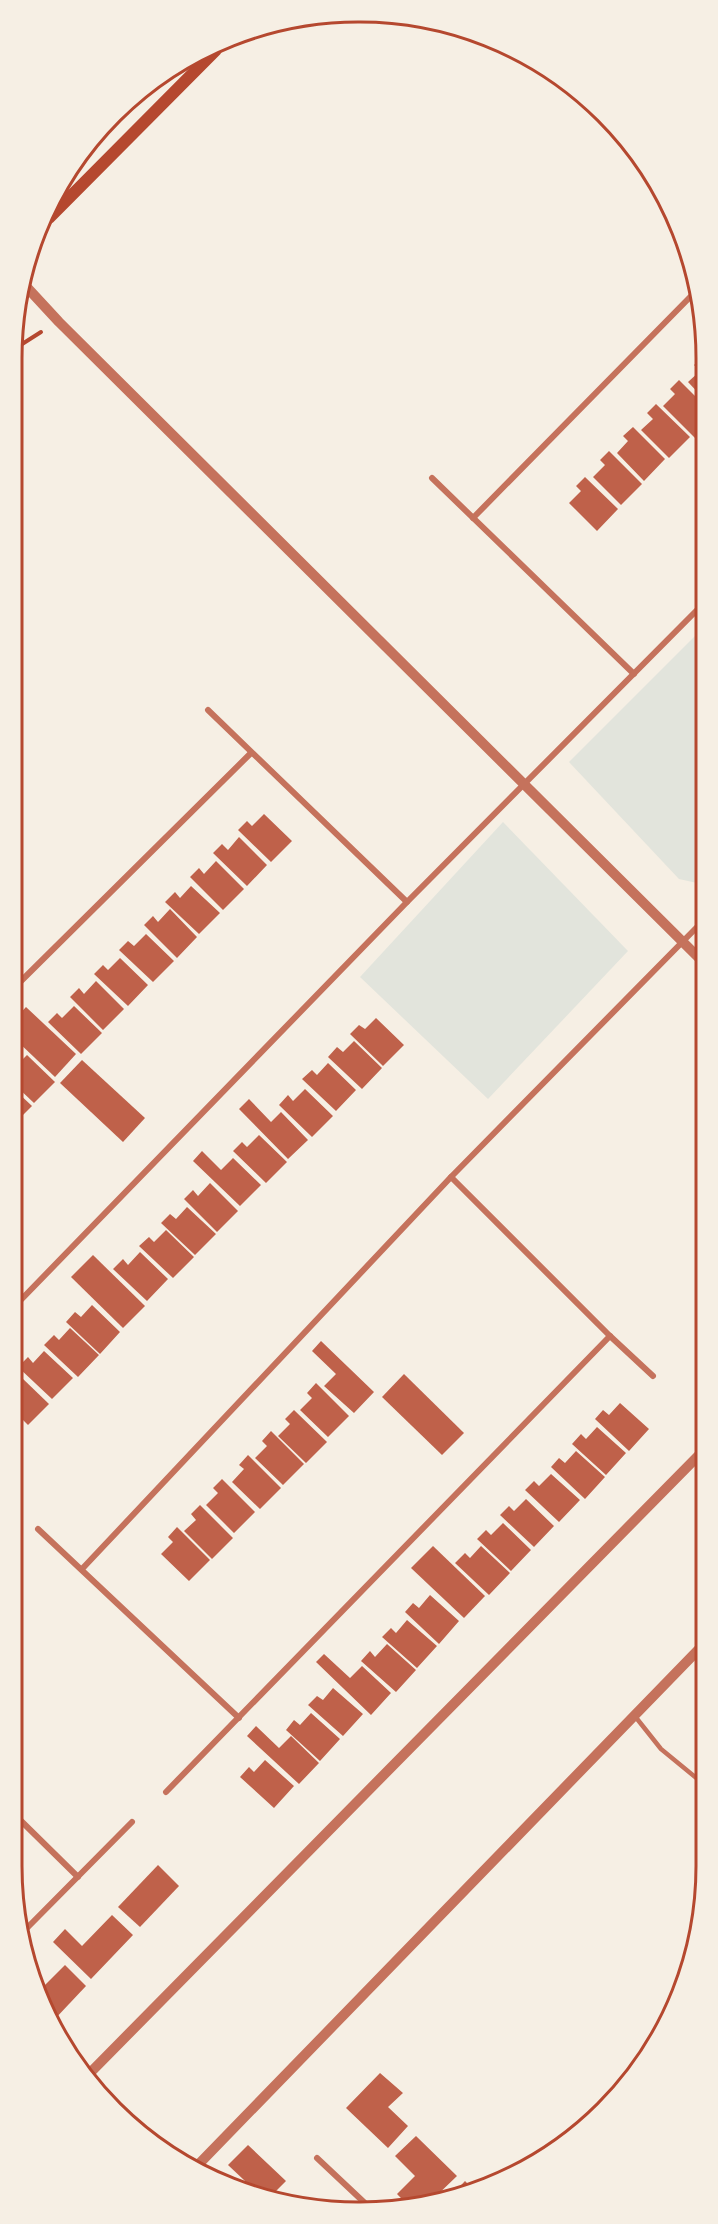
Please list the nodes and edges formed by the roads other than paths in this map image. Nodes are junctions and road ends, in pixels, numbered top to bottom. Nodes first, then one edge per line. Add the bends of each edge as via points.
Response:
1 (208, 58) edge
2 (57, 210) edge
3 (30, 290) edge
4 (690, 297) edge
5 (432, 478) dead end
6 (473, 518) junction
7 (696, 611) edge
8 (634, 674) junction
9 (208, 710) dead end
10 (251, 753) junction
11 (523, 784) junction
12 (406, 902) junction
13 (696, 928) edge
14 (683, 941) junction
15 (696, 954) edge
16 (22, 980) edge
17 (451, 1177) junction
18 (22, 1299) edge
19 (610, 1336) junction
20 (653, 1376) dead end
21 (696, 1458) edge
22 (38, 1528) dead end
23 (82, 1569) junction
24 (696, 1652) edge
25 (634, 1715) junction
26 (238, 1718) junction
27 (696, 1778) edge
28 (166, 1792) dead end
29 (22, 1822) edge
30 (132, 1822) dead end
31 (78, 1877) junction
32 (28, 1927) edge
33 (92, 2071) edge
34 (318, 2158) dead end
35 (201, 2162) edge
36 (361, 2202) edge

1 - 2 main road
3 - 11 street
4 - 6 street
5 - 6 street
6 - 8 street
7 - 8 street
8 - 11 street
9 - 10 street
10 - 12 street
10 - 16 street
11 - 12 street
11 - 14 street
12 - 18 street
13 - 14 street
14 - 15 street
14 - 17 street
17 - 19 street
17 - 23 street
19 - 20 street
19 - 26 street
21 - 33 street
22 - 23 street
23 - 26 street
24 - 25 street
25 - 27 lane via 661,1749
25 - 35 street
26 - 28 street
29 - 31 street
30 - 31 street
31 - 32 street
34 - 36 street

